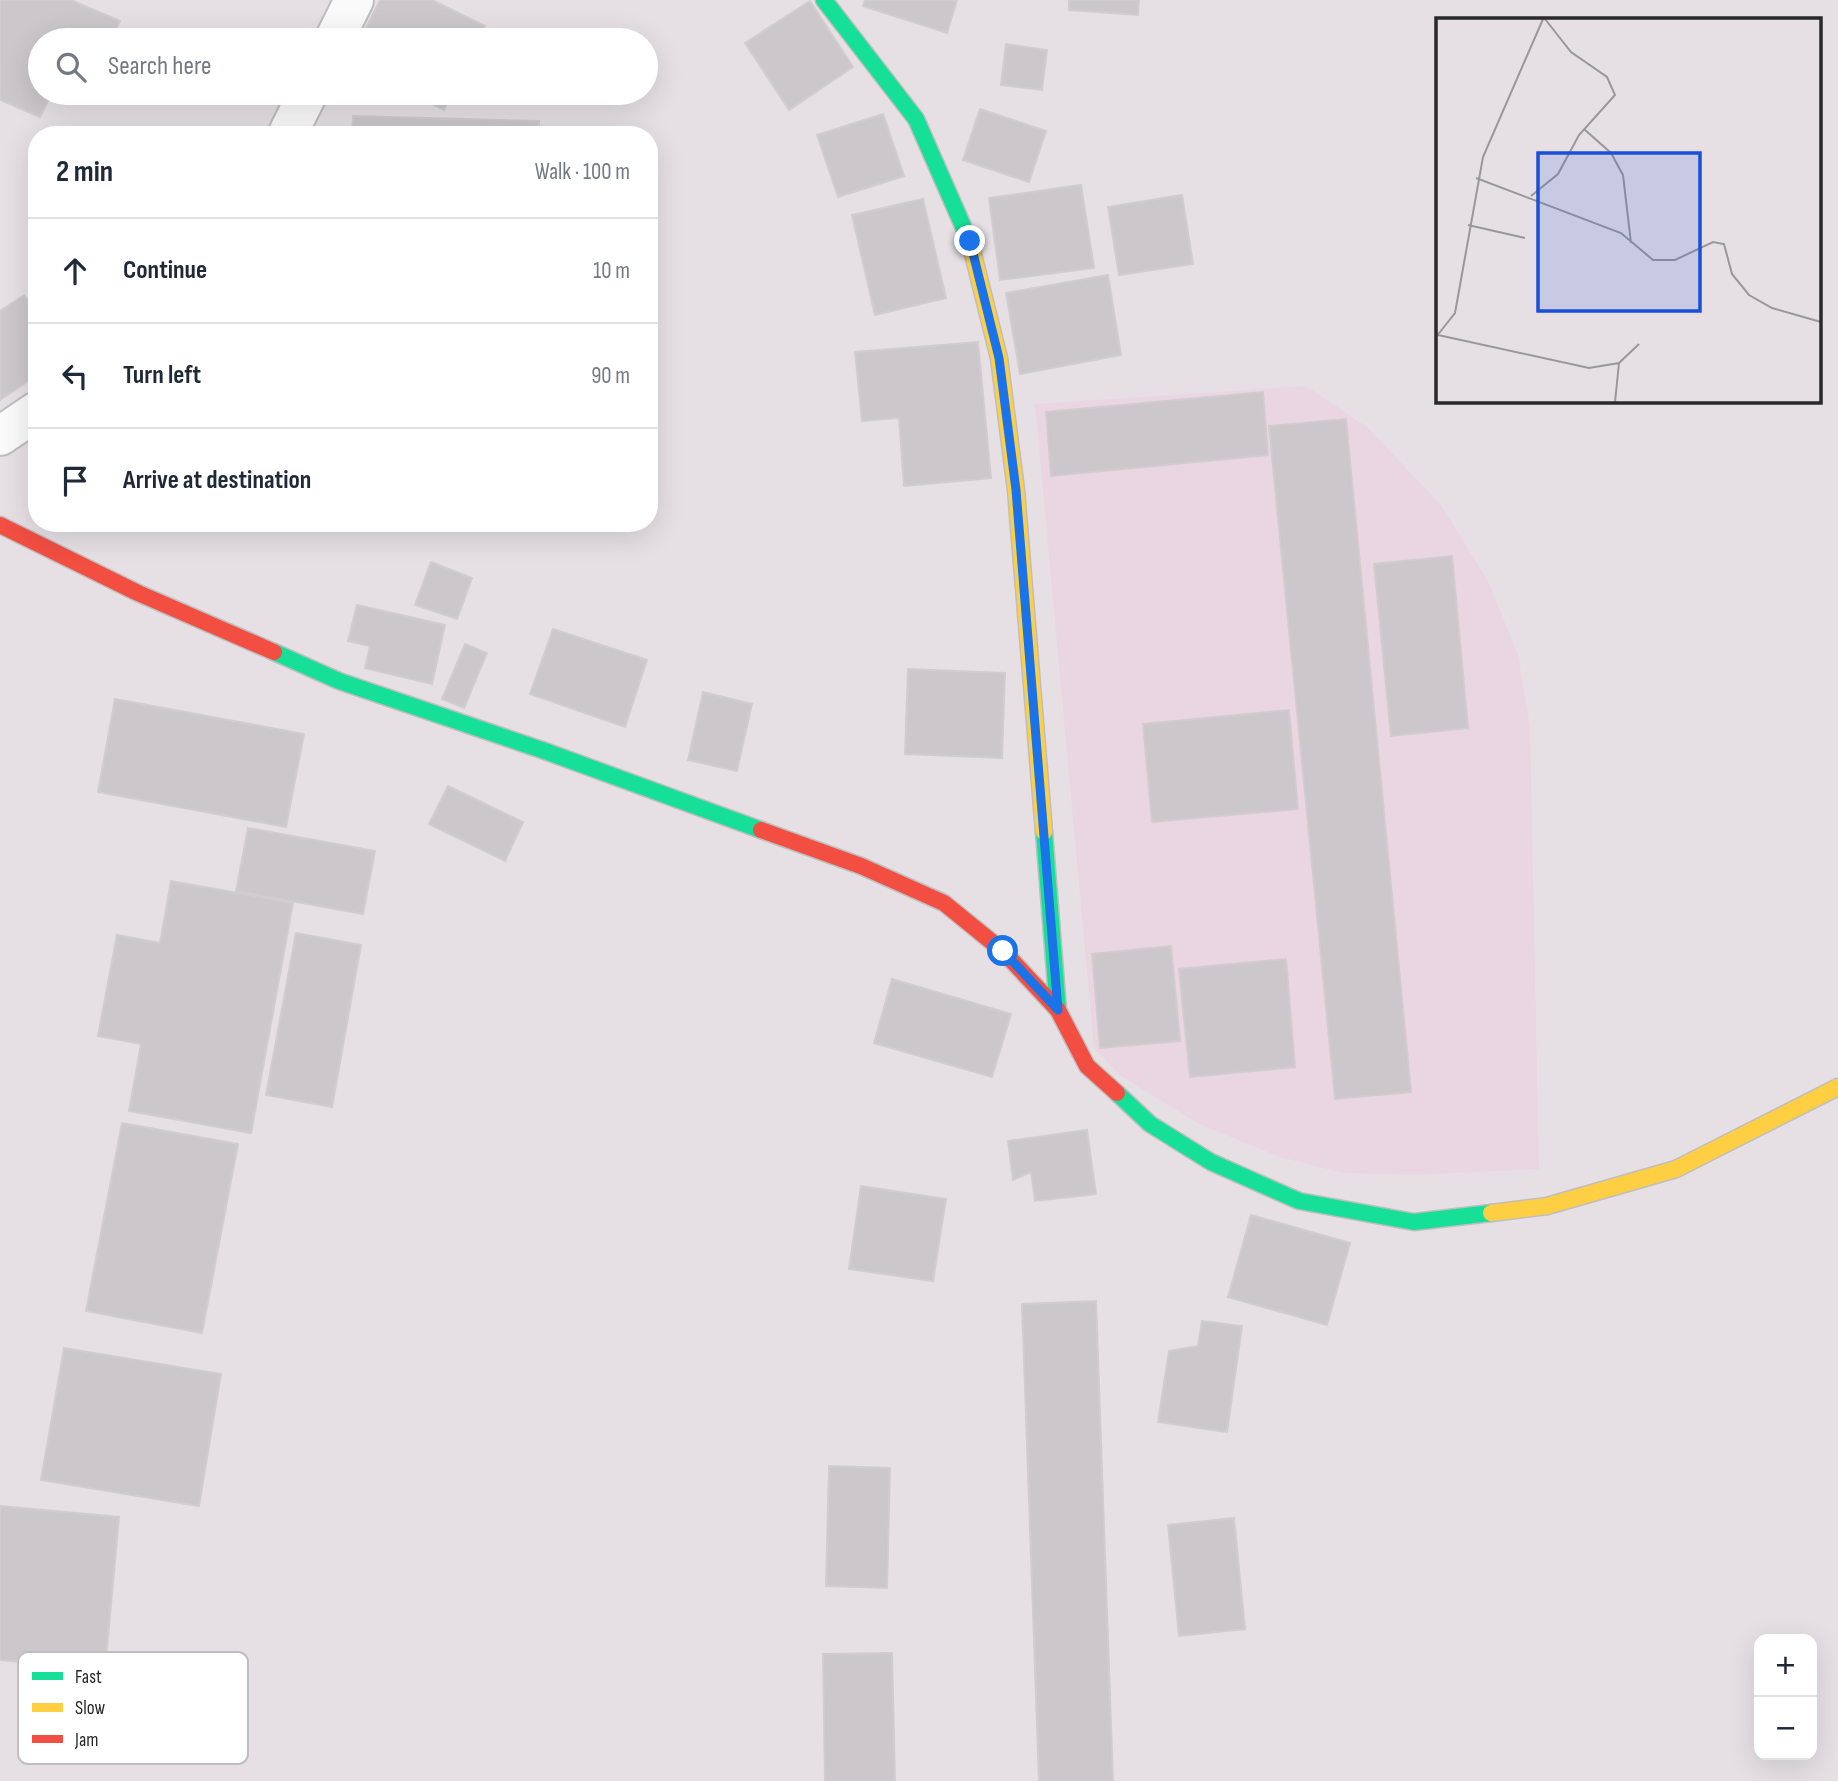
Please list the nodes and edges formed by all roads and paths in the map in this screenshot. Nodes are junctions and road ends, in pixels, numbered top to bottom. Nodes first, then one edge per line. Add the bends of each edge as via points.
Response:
1 (354, 0) edge
2 (824, 0) edge
3 (340, 28) edge
4 (302, 105) edge
5 (292, 126) edge
6 (28, 417) edge
7 (0, 436) edge
8 (0, 525) edge
9 (1058, 1010) junction
10 (1838, 1087) edge

1 - 3 street
2 - 9 street via 916,119 970,241 999,358 1016,490
4 - 5 street
6 - 7 street
8 - 9 street via 138,593 339,681 836,857 944,903 1003,951
9 - 10 street via 1087,1066 1150,1125 1211,1162 1299,1202 1414,1222 1547,1206 1676,1169

